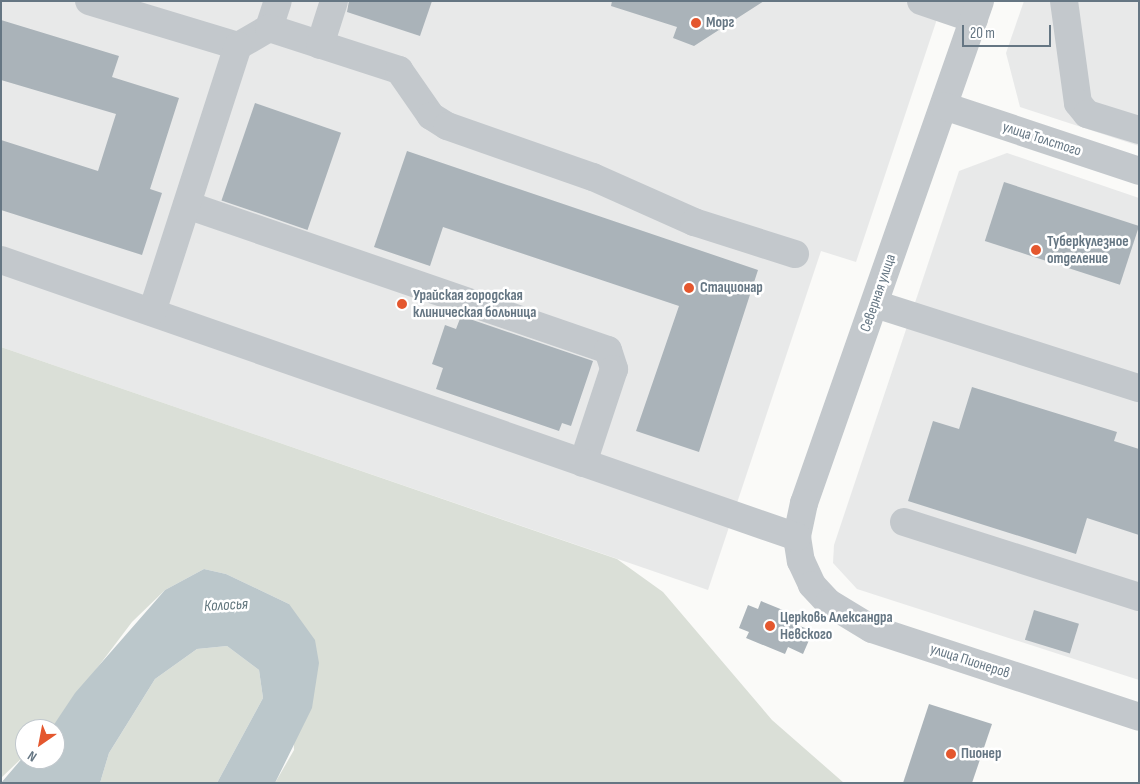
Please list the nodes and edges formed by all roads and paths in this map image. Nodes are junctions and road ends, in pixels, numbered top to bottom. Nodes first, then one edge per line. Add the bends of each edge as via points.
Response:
1 (89, 1) edge
2 (278, 1) edge
3 (334, 1) edge
4 (921, 1) edge
5 (1064, 1) edge
6 (977, 10) edge
7 (269, 28) junction
8 (320, 45) junction
9 (238, 46) junction
10 (944, 106) junction
11 (1139, 130) edge
12 (1139, 171) edge
13 (187, 206) junction
14 (795, 254) dead end
15 (1, 260) edge
16 (874, 304) junction
17 (152, 312) junction
18 (1139, 388) edge
19 (583, 463) junction
20 (904, 522) dead end
21 (797, 537) junction
22 (812, 585) joint
23 (1139, 596) edge
24 (1139, 716) edge

1 - 9 street
2 - 7 street
3 - 8 street
4 - 6 street
5 - 11 street via 1078,103 1087,114
6 - 10 street, Северная улица
7 - 8 street
7 - 9 street
8 - 14 street via 399,70 431,116 447,126 593,177 694,222
9 - 13 street
10 - 12 street, улица Толстого
10 - 16 street, Северная улица
13 - 17 street
13 - 19 street via 608,350 614,369
15 - 17 street
16 - 18 street
16 - 21 street, Северная улица via 804,503
17 - 19 street
19 - 21 street
20 - 23 street
21 - 22 street, Северная улица via 800,561
22 - 24 street, улица Пионеров via 829,603 872,629

